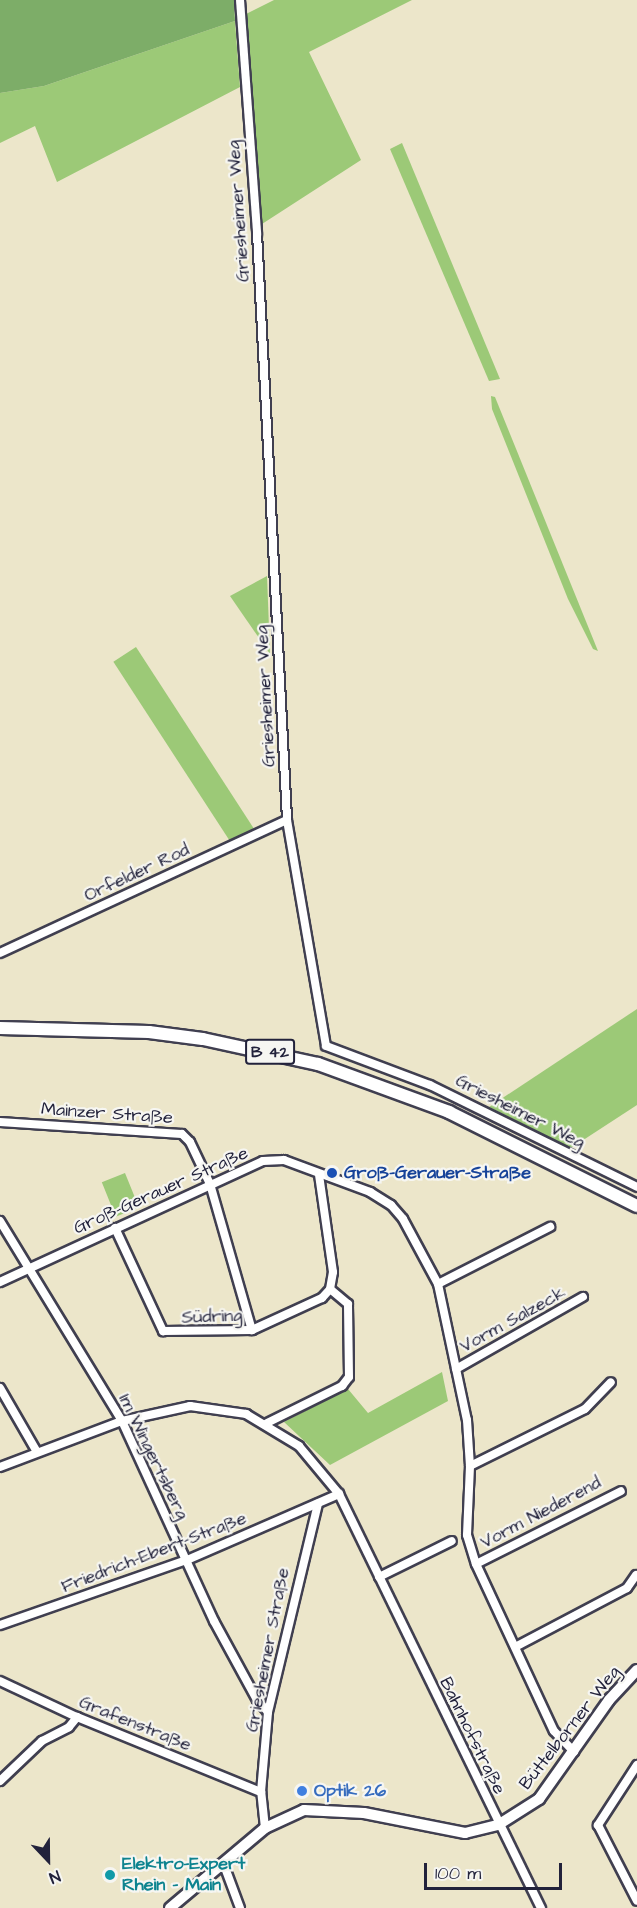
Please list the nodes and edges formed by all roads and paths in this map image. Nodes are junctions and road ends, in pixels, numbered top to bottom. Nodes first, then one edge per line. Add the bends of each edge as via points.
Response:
1 (240, 0) edge
2 (288, 820) junction
3 (0, 953) edge
4 (0, 1028) edge
5 (0, 1122) edge
6 (319, 1174) junction
7 (210, 1184) junction
8 (637, 1187) edge
9 (637, 1206) edge
10 (0, 1221) edge
11 (549, 1227) dead end
12 (115, 1228) junction
13 (30, 1267) junction
14 (0, 1282) edge
15 (438, 1284) junction
16 (330, 1289) junction
17 (584, 1297) dead end
18 (252, 1330) junction
19 (456, 1369) junction
20 (611, 1382) dead end
21 (0, 1388) edge
22 (122, 1421) junction
23 (267, 1423) junction
24 (37, 1452) junction
25 (470, 1466) junction
26 (0, 1467) edge
27 (621, 1491) dead end
28 (339, 1494) junction
29 (318, 1504) junction
30 (452, 1541) dead end
31 (187, 1560) junction
32 (476, 1564) junction
33 (636, 1575) edge
34 (379, 1577) junction
35 (0, 1625) edge
36 (517, 1646) junction
37 (637, 1670) edge
38 (0, 1681) edge
39 (268, 1712) junction
40 (77, 1717) junction
41 (574, 1752) junction
42 (637, 1765) edge
43 (0, 1780) edge
44 (261, 1792) junction
45 (498, 1825) junction
46 (265, 1828) junction
47 (224, 1865) junction
48 (637, 1901) edge
49 (171, 1908) edge
50 (240, 1908) edge
51 (541, 1908) edge

1 - 2 street, Griesheimer Weg via 257,233
2 - 3 street, Orfelder Rod
2 - 8 street, Griesheimer Weg via 326,1046 430,1084
4 - 9 main road, B 42 via 148,1032 308,1061 449,1112
5 - 7 street, Mainzer Straße via 182,1134 190,1142
6 - 7 street, Groß-Gerauer Straße via 284,1160 263,1161
6 - 15 street, Groß-Gerauer Straße via 370,1192 391,1205
6 - 16 street via 333,1272
7 - 12 street, Groß-Gerauer Straße
7 - 18 street, Mainzer Straße
10 - 13 street, Im Wingertsberg
11 - 15 street
12 - 13 street, Groß-Gerauer Straße
12 - 18 street, Südring via 163,1331
13 - 14 street, Groß-Gerauer Straße
13 - 22 street, Im Wingertsberg
15 - 19 street, Groß-Gerauer Straße
16 - 18 street, Südring via 322,1298
16 - 23 street via 348,1304 348,1377 342,1386
17 - 19 street, Vorm Salzeck
19 - 25 street, Groß-Gerauer Straße via 467,1420
20 - 25 street via 585,1409
21 - 24 street
22 - 23 street, Bahnhofstraße via 190,1406 246,1414
22 - 24 street, Bahnhofstraße
22 - 31 street, Im Wingertsberg
23 - 28 street, Bahnhofstraße via 299,1446
24 - 26 street, Bahnhofstraße
25 - 32 street, Groß-Gerauer Straße via 467,1535
27 - 32 street, Vorm Niederend
28 - 29 street
28 - 34 street, Bahnhofstraße
29 - 31 street, Friedrich-Ebert-Straße
29 - 39 street, Griesheimer Straße
30 - 34 street
31 - 35 street, Friedrich-Ebert-Straße
31 - 39 street, Im Wingertsberg via 256,1701
32 - 36 street, Groß-Gerauer Straße
33 - 36 street via 627,1588
34 - 45 street, Bahnhofstraße
36 - 41 street, Groß-Gerauer Straße via 554,1731
37 - 41 street, Büttelborner Weg via 609,1700
38 - 40 street, Grafenstraße
39 - 44 street, Griesheimer Straße
40 - 43 street via 69,1727 42,1741
40 - 44 street, Grafenstraße
41 - 45 street, Büttelborner Weg via 539,1799
42 - 48 street via 598,1825
44 - 46 street, Griesheimer Straße
45 - 46 street, Büttelborner Weg via 465,1833 364,1813 312,1810
45 - 51 street, Bahnhofstraße
46 - 47 street
47 - 49 street
47 - 50 street

